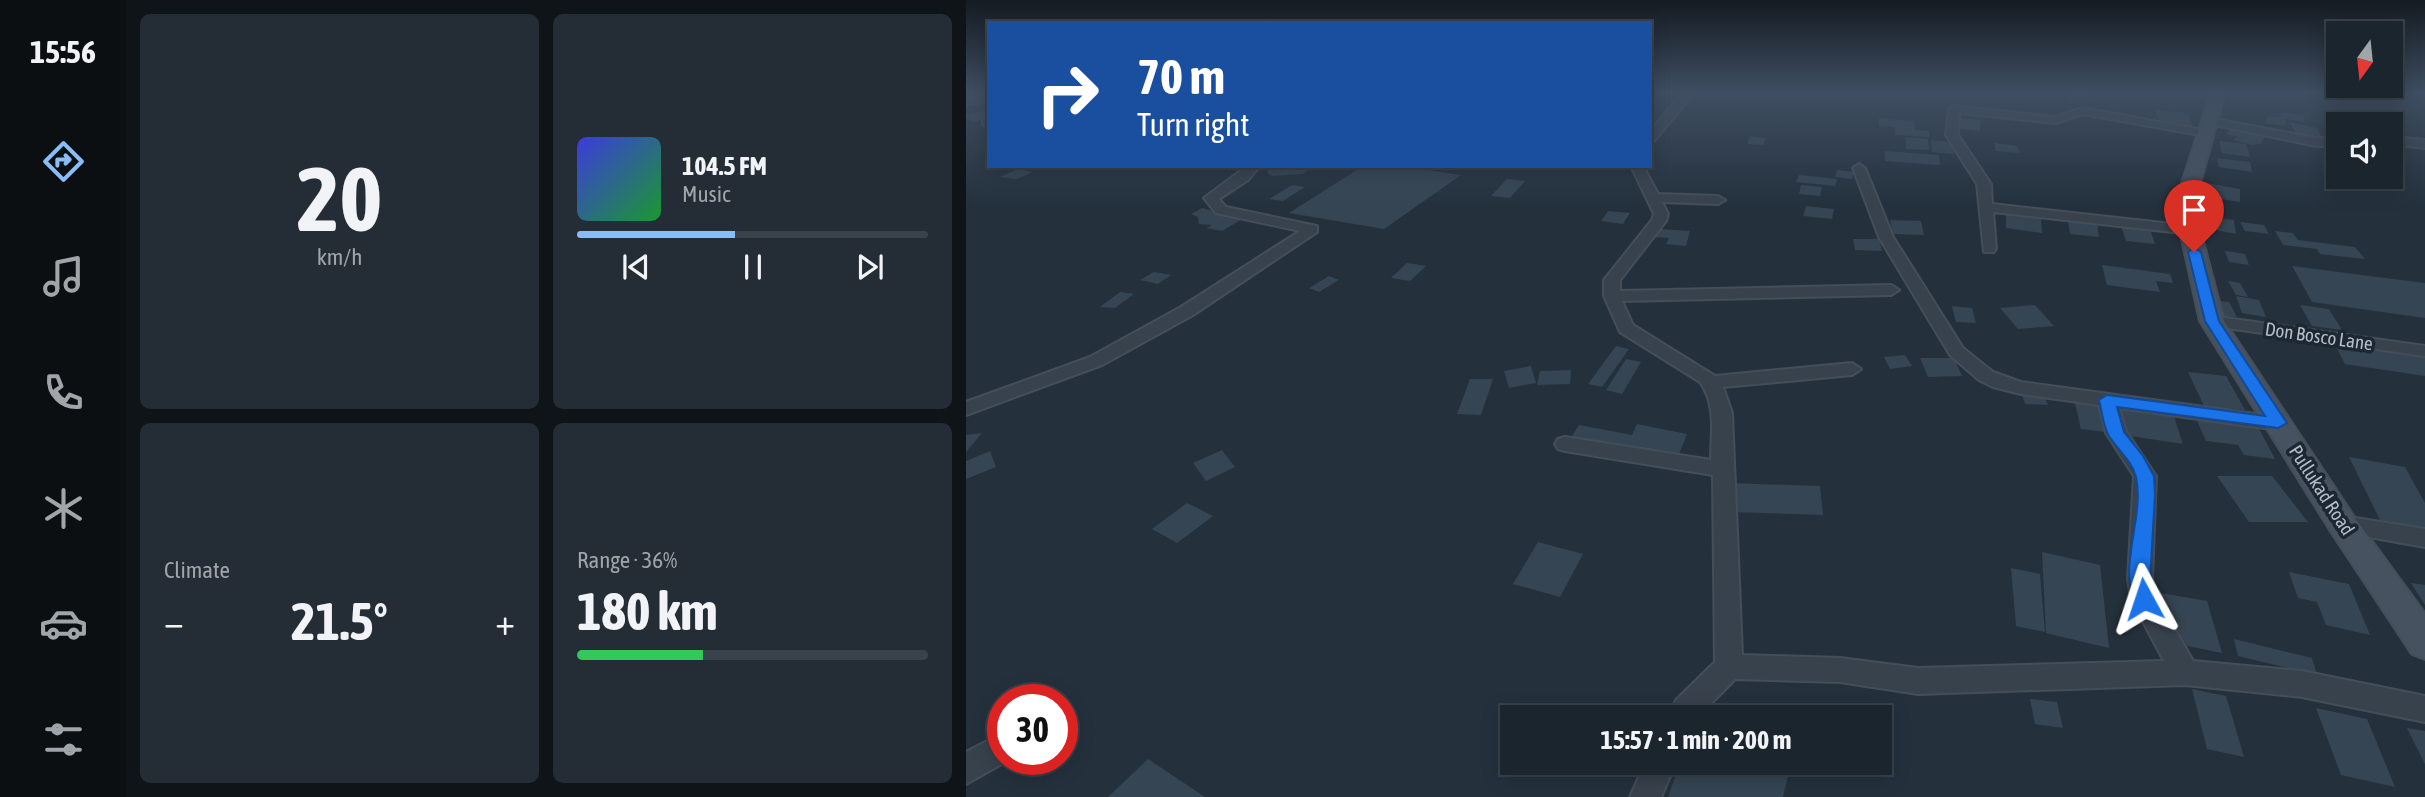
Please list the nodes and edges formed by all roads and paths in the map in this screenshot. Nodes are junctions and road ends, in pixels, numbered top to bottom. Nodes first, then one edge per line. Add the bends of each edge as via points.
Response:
1 (1952, 130) edge
2 (2206, 130) edge
3 (2230, 130) edge
4 (2403, 141) edge
5 (2326, 142) edge
6 (2425, 144) edge
7 (1252, 168) edge
8 (1638, 168) edge
9 (1859, 168) dead end
10 (1653, 198) junction
11 (1718, 200) dead end
12 (1986, 206) junction
13 (2190, 230) junction
14 (1989, 249) dead end
15 (1891, 290) dead end
16 (1612, 296) junction
17 (2212, 321) junction
18 (2425, 351) edge
19 (1852, 369) dead end
20 (1711, 382) junction
21 (2107, 400) junction
22 (966, 409) edge
23 (2278, 423) junction
24 (1565, 444) dead end
25 (1722, 469) junction
26 (2343, 525) junction
27 (2425, 538) edge
28 (2425, 643) edge
29 (1729, 667) junction
30 (2185, 673) junction
31 (1690, 705) edge
32 (2425, 709) edge
33 (987, 757) edge
34 (966, 769) edge
35 (1655, 775) edge
36 (1644, 797) edge

1 - 12 street via 1984,184
2 - 13 street, Pullukad Road via 2191,183
3 - 5 street
4 - 6 street
7 - 22 street via 1211,198 1220,210 1312,229 1187,311 1107,355
8 - 10 street
9 - 21 street via 1886,237 1964,359 2000,383
10 - 11 street
10 - 16 street via 1661,214 1659,221 1612,280
12 - 13 street
12 - 14 street
13 - 17 street, Pullukad Road
15 - 16 street
16 - 20 street via 1626,328
17 - 18 street, Don Bosco Lane
17 - 23 street, Pullukad Road
19 - 20 street
20 - 25 street via 1722,401
21 - 23 street
21 - 30 street via 2116,433 2145,476 2140,579 2144,599
23 - 26 street, Pullukad Road
24 - 25 street
25 - 29 street
26 - 27 street
26 - 28 street, Pullukad Road
29 - 30 street via 1840,670 1918,681
29 - 31 street
30 - 32 street via 2302,684
33 - 34 street
35 - 36 street

